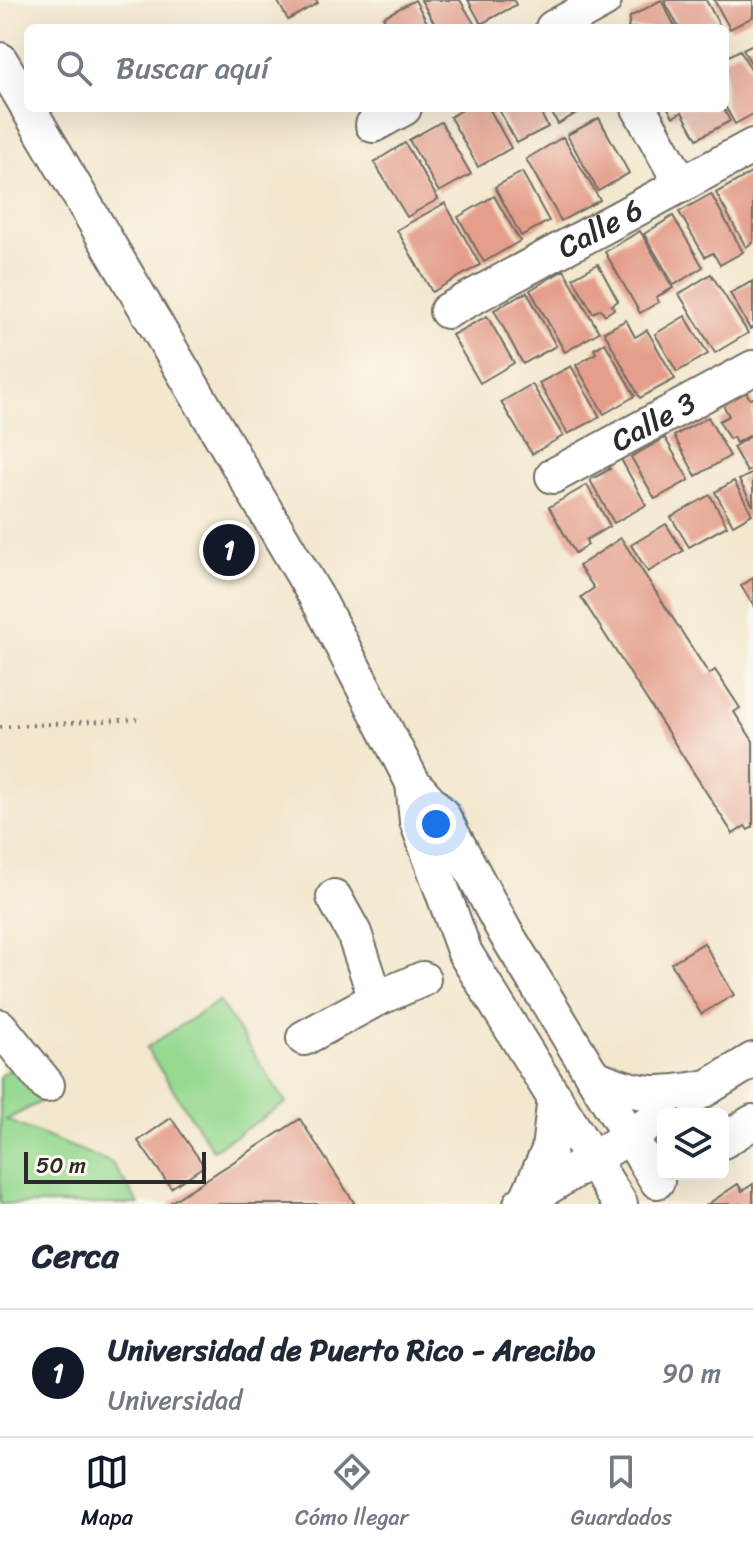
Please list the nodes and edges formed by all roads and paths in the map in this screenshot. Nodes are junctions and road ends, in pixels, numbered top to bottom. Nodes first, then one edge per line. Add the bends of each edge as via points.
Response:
1 (595, 13) edge
2 (564, 24) edge
3 (0, 60) edge
4 (24, 101) edge
5 (30, 112) edge
6 (397, 112) edge
7 (641, 112) edge
8 (373, 125) dead end
9 (753, 146) edge
10 (682, 185) junction
11 (447, 311) dead end
12 (753, 368) edge
13 (553, 476) dead end
14 (137, 719) dead end
15 (0, 727) edge
16 (413, 783) junction
17 (334, 897) dead end
18 (423, 979) dead end
19 (376, 999) junction
20 (0, 1027) edge
21 (304, 1038) dead end
22 (753, 1060) edge
23 (593, 1076) junction
24 (47, 1085) dead end
25 (709, 1087) junction
26 (555, 1097) junction
27 (675, 1108) edge
28 (657, 1119) edge
29 (753, 1122) edge
30 (629, 1136) junction
31 (729, 1137) edge
32 (593, 1159) junction
33 (657, 1171) edge
34 (660, 1180) edge
35 (523, 1202) edge
36 (621, 1204) edge

1 - 2 street
3 - 4 street
5 - 16 street via 321,605
6 - 8 street
7 - 10 street
9 - 10 street, Calle 6
10 - 11 street, Calle 6
12 - 13 street, Calle 3
14 - 15 path
16 - 23 street via 442,815 505,932
16 - 26 street via 417,821 465,953
17 - 19 street via 354,933
18 - 19 street
19 - 21 street
20 - 24 street
22 - 25 street
23 - 25 street via 648,1095
23 - 30 street
25 - 27 street
26 - 32 street
26 - 35 street via 549,1150
28 - 30 street
29 - 31 street
30 - 32 street
30 - 33 street
32 - 35 street
32 - 36 street
34 - 36 street

